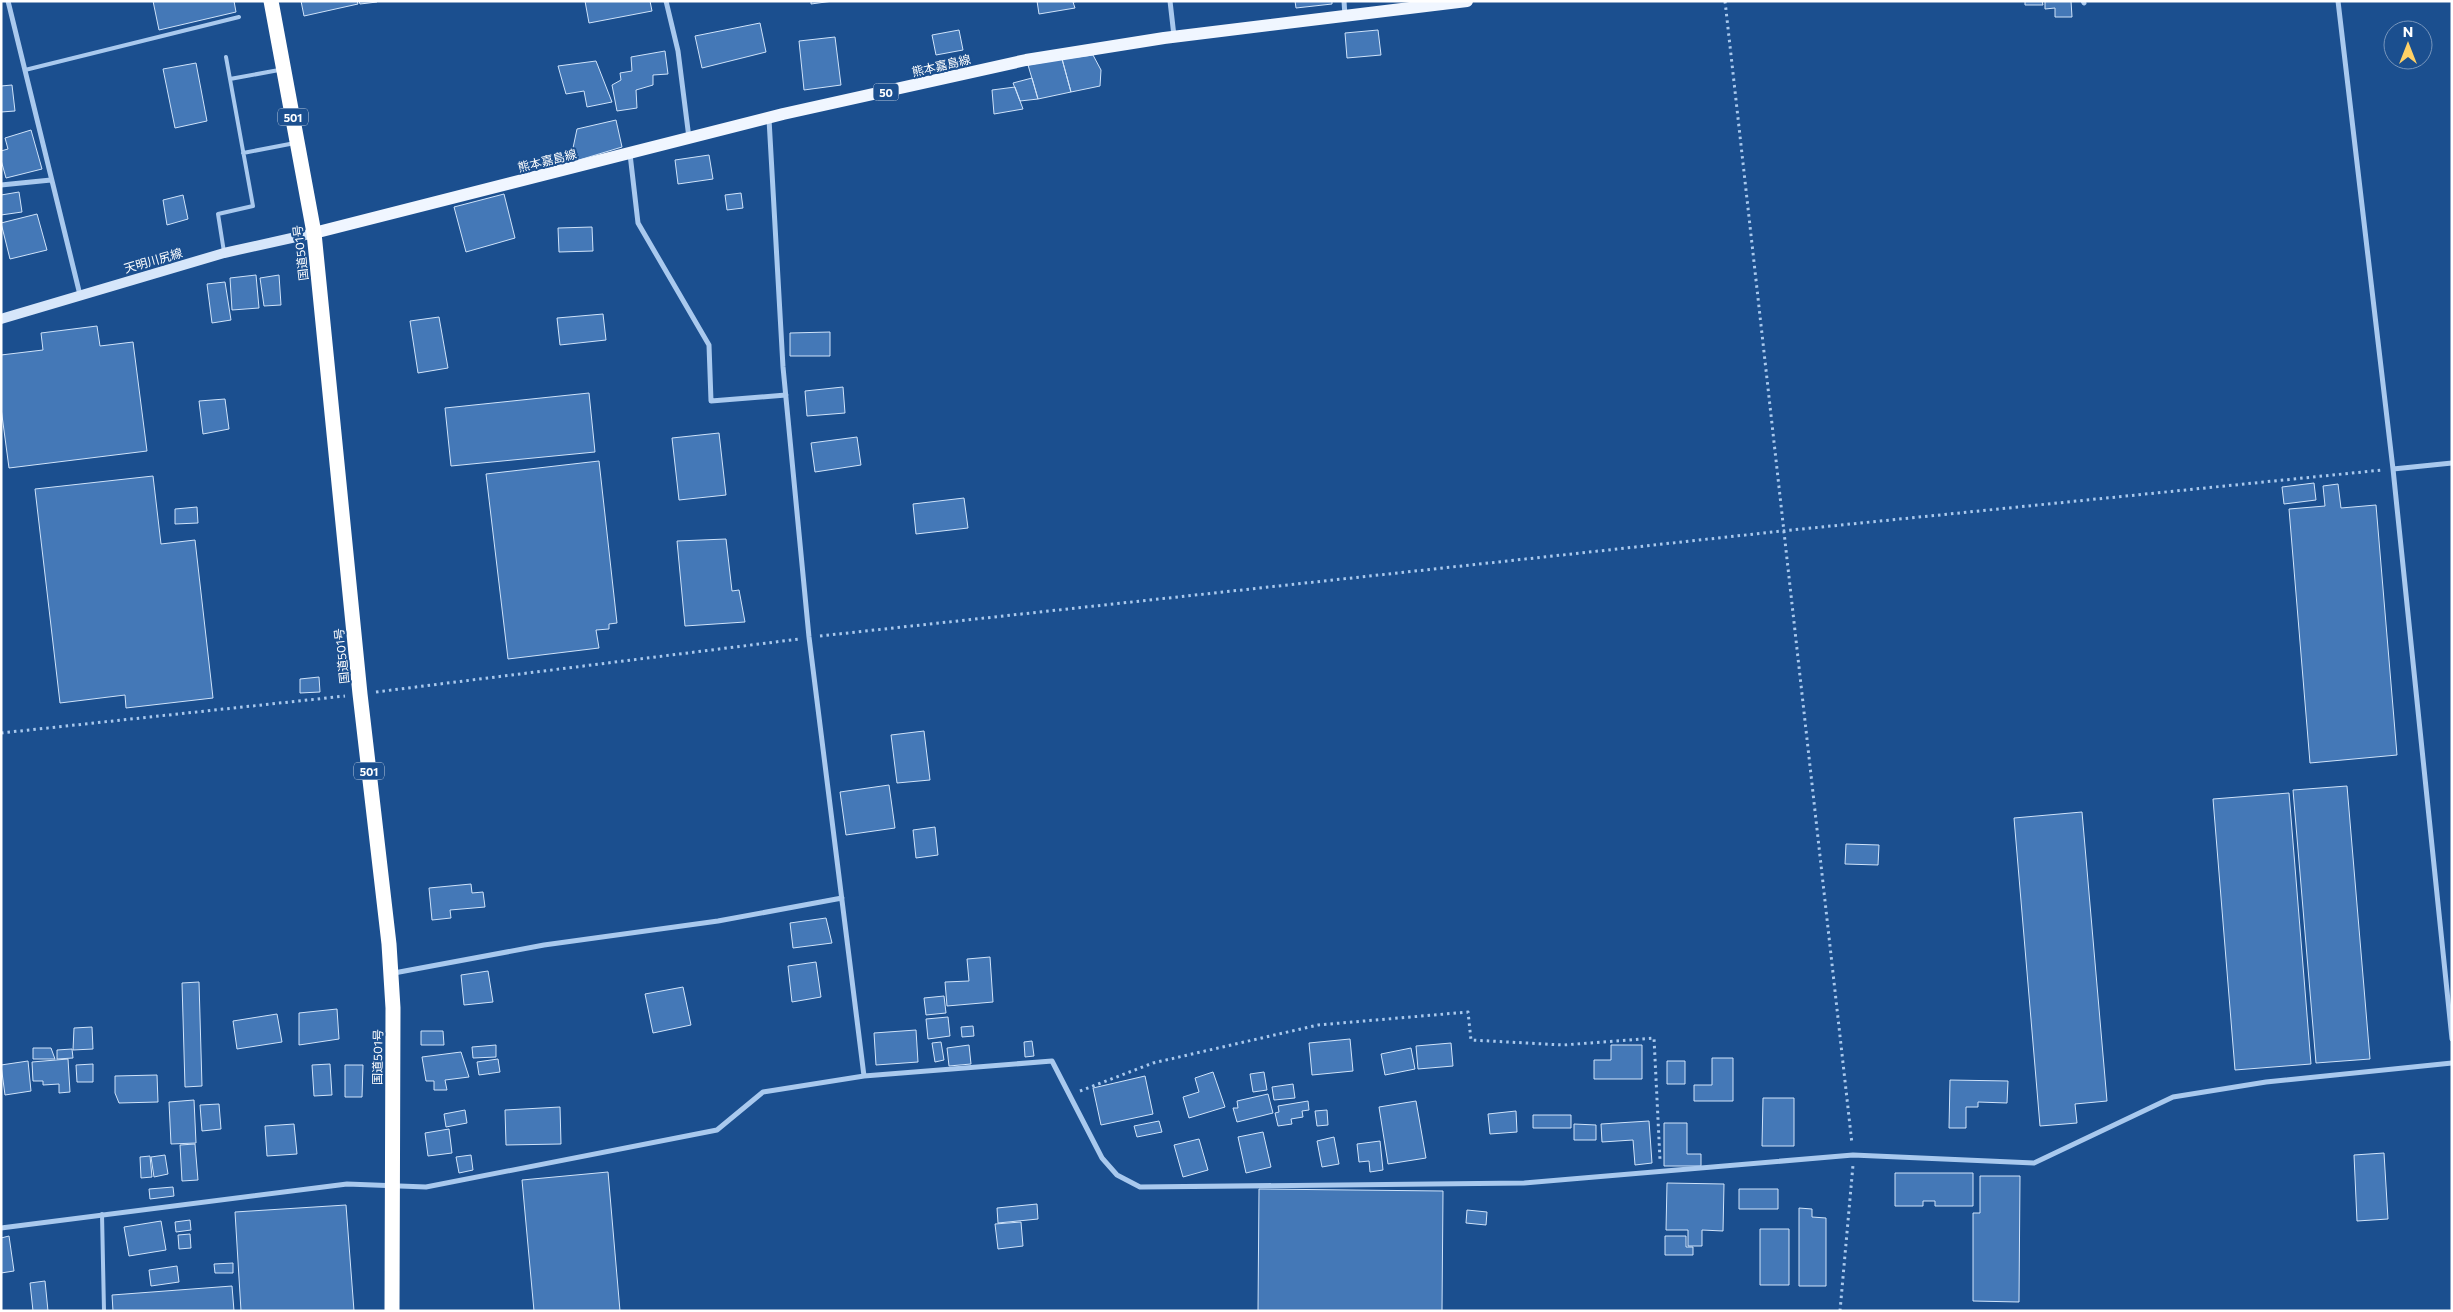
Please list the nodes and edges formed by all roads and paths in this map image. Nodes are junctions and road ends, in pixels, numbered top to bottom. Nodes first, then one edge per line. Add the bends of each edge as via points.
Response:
1 (8, 1) edge
2 (271, 1) edge
3 (666, 1) edge
4 (1170, 1) edge
5 (1344, 1) edge
6 (1467, 1) edge
7 (1725, 1) edge
8 (2338, 1) edge
9 (1345, 16) junction
10 (239, 18) dead end
11 (1174, 37) junction
12 (226, 57) dead end
13 (284, 69) junction
14 (25, 70) junction
15 (230, 79) junction
16 (769, 118) junction
17 (690, 138) junction
18 (298, 143) junction
19 (243, 153) junction
20 (630, 153) junction
21 (51, 180) junction
22 (1, 185) edge
23 (314, 233) junction
24 (224, 253) junction
25 (80, 295) junction
26 (1, 319) edge
27 (786, 395) junction
28 (2452, 463) edge
29 (2393, 469) junction
30 (1782, 531) junction
31 (809, 637) junction
32 (360, 694) junction
33 (1, 733) edge
34 (842, 898) junction
35 (391, 974) junction
36 (2452, 1039) edge
37 (2452, 1062) edge
38 (864, 1076) junction
39 (1070, 1095) junction
40 (1853, 1156) junction
41 (1661, 1172) junction
42 (390, 1186) junction
43 (102, 1214) junction
44 (1, 1228) edge
45 (104, 1311) edge
46 (392, 1311) edge
47 (1840, 1311) edge

1 - 14 street
2 - 13 highway, 国道501号 / 501
3 - 17 street via 678,50
4 - 11 street
5 - 9 street
6 - 9 main road, 熊本嘉島線 / 50
7 - 30 path
8 - 29 street
9 - 11 main road, 熊本嘉島線 / 50
10 - 14 lane
11 - 16 main road, 熊本嘉島線 / 50 via 1026,60
12 - 15 lane
13 - 15 lane
13 - 18 highway, 国道501号 / 501
14 - 21 street
15 - 19 lane
16 - 17 main road, 熊本嘉島線 / 50
16 - 27 street
17 - 20 main road, 熊本嘉島線 / 50
18 - 19 lane
18 - 23 highway, 国道501号 / 501
19 - 24 lane via 253,206 218,214
20 - 23 main road, 熊本嘉島線 / 50
20 - 27 street via 638,223 710,345 711,401
21 - 22 street
21 - 25 street
23 - 24 main road, 天明川尻線
23 - 32 highway, 国道501号 / 501
24 - 25 main road, 天明川尻線
25 - 26 main road, 天明川尻線
27 - 31 street
28 - 29 street
29 - 30 path
29 - 36 street
30 - 31 path
30 - 40 path
31 - 32 path
31 - 34 street
32 - 33 path
32 - 35 highway, 国道501号 / 501
34 - 35 street via 718,921 544,945
34 - 38 street
35 - 42 highway, 国道501号 / 501
37 - 40 street via 2266,1082 2173,1097 2034,1163
38 - 39 street via 1052,1061
38 - 42 street via 763,1092 717,1130 426,1187
39 - 41 street via 1102,1158 1117,1175 1140,1187 1524,1183
39 - 41 path via 1153,1063 1318,1025 1468,1012 1471,1040 1563,1045 1654,1038
40 - 41 street
40 - 47 path
42 - 43 street via 347,1184
42 - 46 highway, 国道501号 / 501
43 - 44 street
43 - 45 lane

